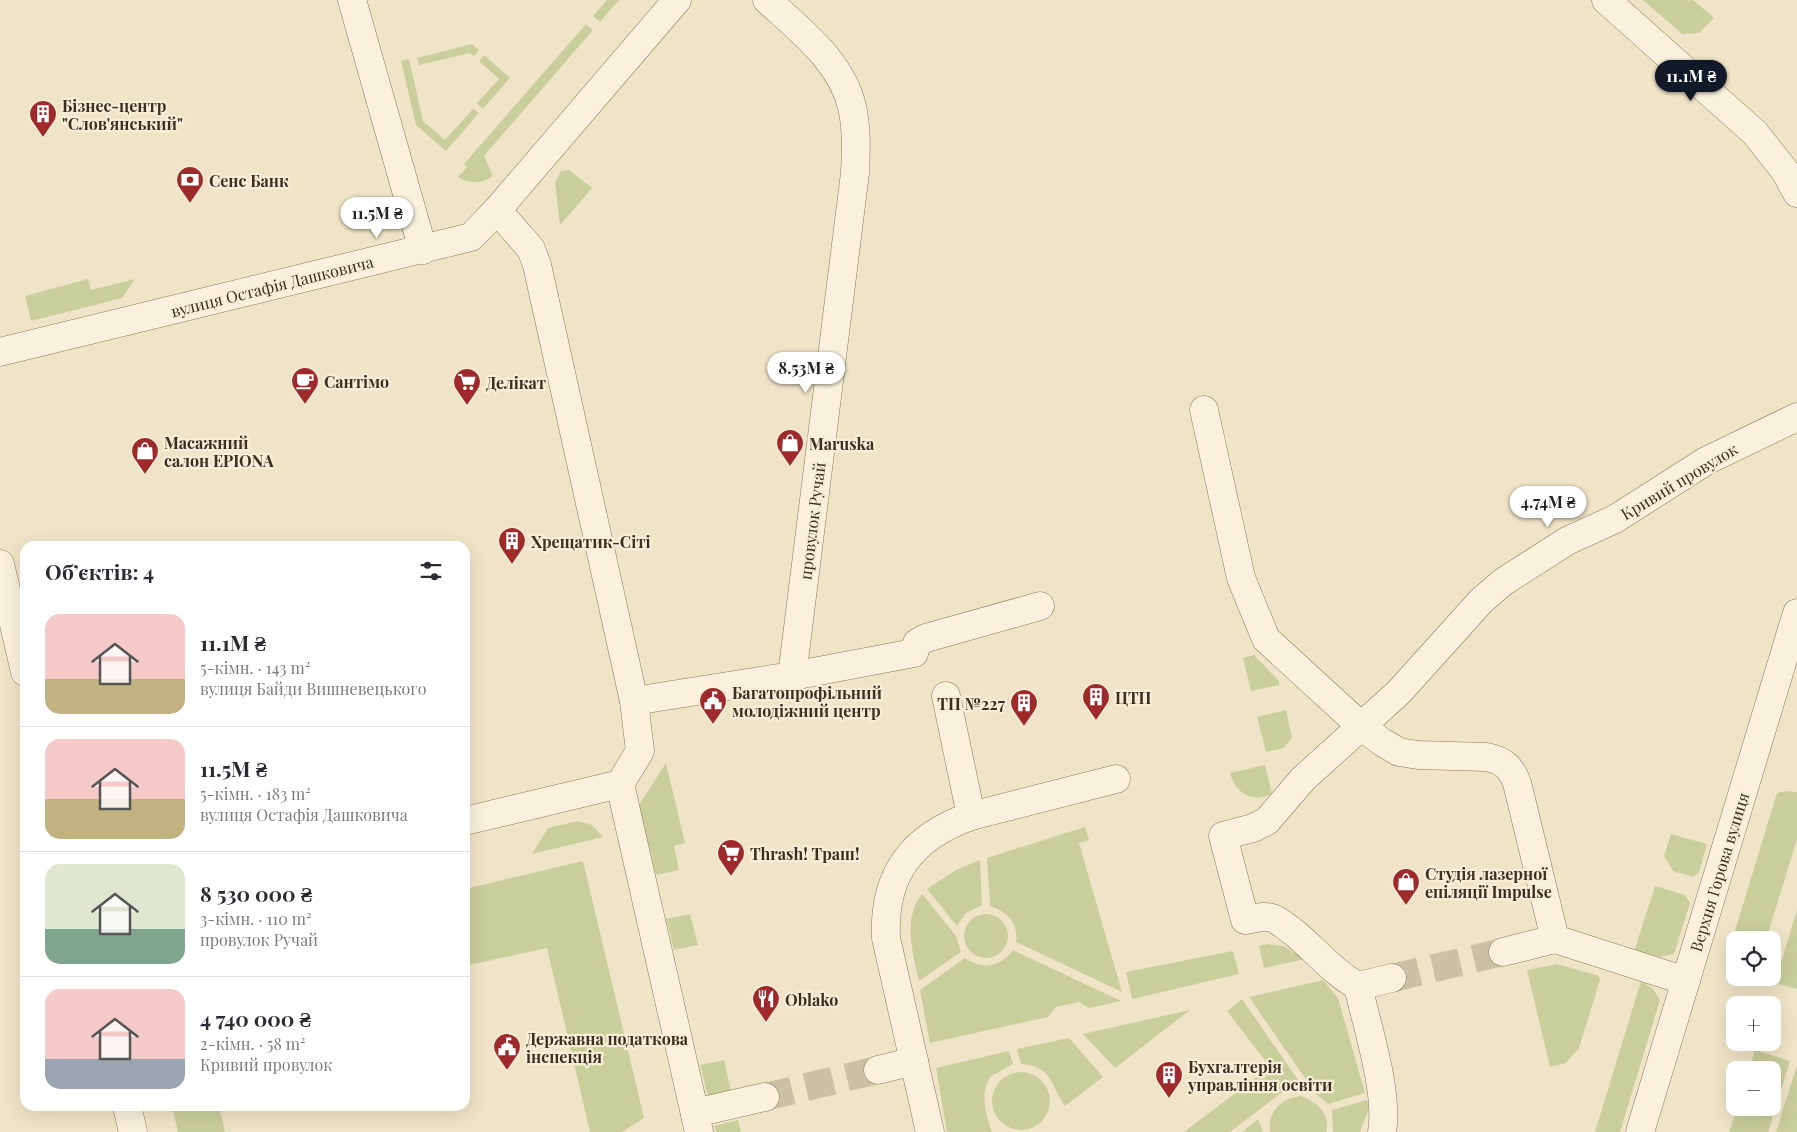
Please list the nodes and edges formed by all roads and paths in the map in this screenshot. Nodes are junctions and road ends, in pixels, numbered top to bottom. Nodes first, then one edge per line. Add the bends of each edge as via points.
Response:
1 (352, 0) edge
2 (677, 0) edge
3 (767, 0) edge
4 (1606, 0) edge
5 (1796, 190) edge
6 (497, 210) junction
7 (423, 250) junction
8 (0, 352) edge
9 (1204, 410) dead end
10 (1797, 417) edge
11 (0, 564) edge
12 (1040, 606) dead end
13 (1797, 613) edge
14 (20, 650) edge
15 (792, 676) junction
16 (946, 696) dead end
17 (634, 701) junction
18 (1362, 726) junction
19 (1116, 779) dead end
20 (620, 784) junction
21 (971, 816) junction
22 (470, 820) edge
23 (1555, 940) junction
24 (1503, 952) tunnel mouth
25 (1392, 978) tunnel mouth
26 (1686, 982) junction
27 (1358, 986) junction
28 (914, 1061) junction
29 (878, 1070) tunnel mouth
30 (764, 1097) tunnel mouth
31 (128, 1111) edge
32 (697, 1122) edge
33 (133, 1132) edge
34 (930, 1132) edge
35 (1382, 1132) edge
36 (1640, 1132) edge

1 - 7 street
2 - 6 street, вулиця Остафія Дашковича
3 - 15 street, провулок Ручай via 810,40 843,82 853,108 856,150
4 - 5 street via 1755,133
6 - 7 street, вулиця Остафія Дашковича via 471,237
6 - 17 street via 532,249 538,265
7 - 8 street, вулиця Остафія Дашковича
9 - 18 street via 1241,578 1261,630 1274,648
10 - 18 street, Кривий провулок via 1706,461 1615,519 1567,541 1503,582 1481,601 1419,672
11 - 14 street
12 - 15 street via 926,638 917,643 914,653
13 - 26 street, Верхня Горова вулиця
15 - 17 street
16 - 21 street
17 - 20 street via 640,750
18 - 23 street via 1399,752 1418,756 1486,757 1506,765 1517,783
18 - 27 street, Кривий провулок via 1303,779 1266,821 1223,836 1245,920 1272,918 1280,922 1338,974
19 - 21 street
20 - 22 street
20 - 32 street
21 - 28 street via 952,823 918,844 903,865 889,898 886,938
23 - 24 street
23 - 26 street
25 - 27 street
26 - 36 street, Верхня Горова вулиця
27 - 35 street via 1386,1115
28 - 29 street
28 - 34 street
30 - 32 street
31 - 33 street

